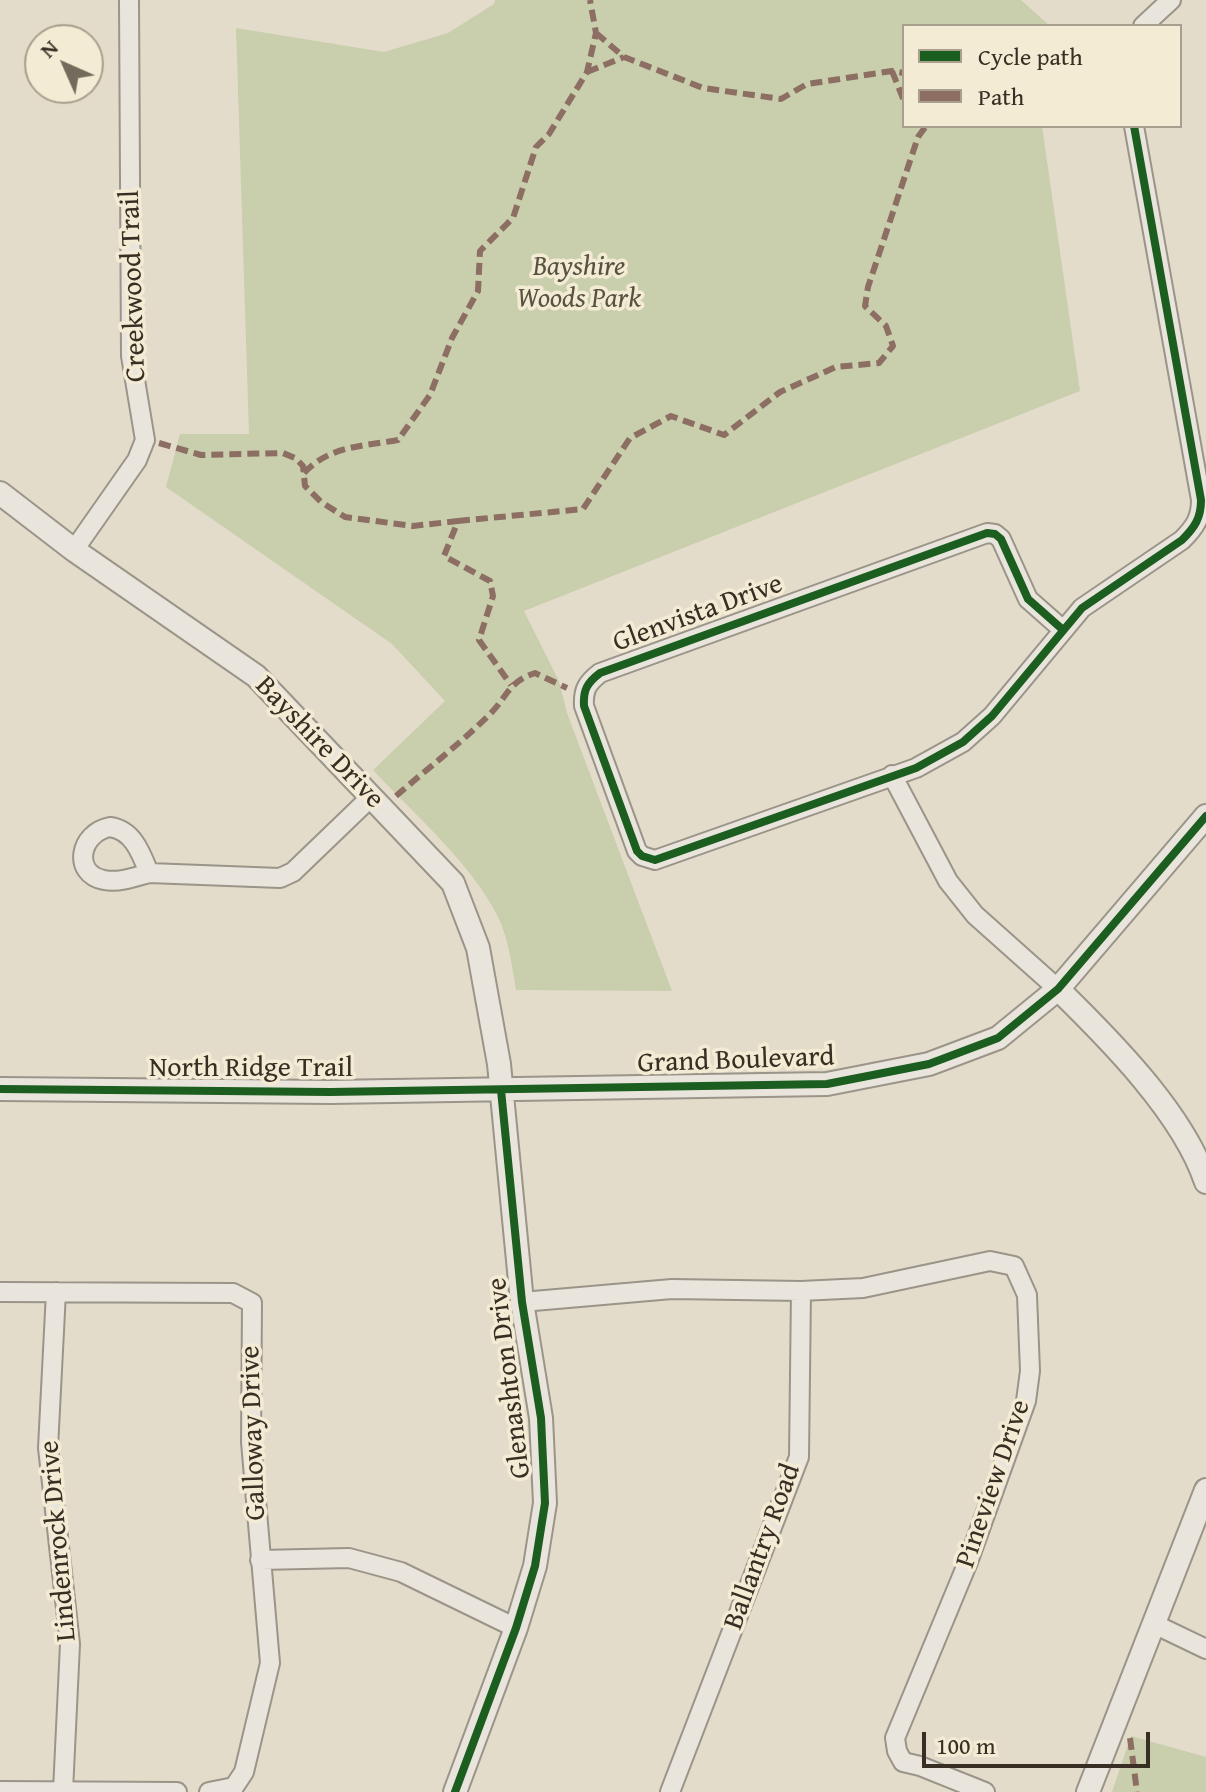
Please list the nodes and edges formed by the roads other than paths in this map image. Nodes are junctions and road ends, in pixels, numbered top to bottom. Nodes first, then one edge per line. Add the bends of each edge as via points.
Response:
1 (129, 0) edge
2 (1171, 0) edge
3 (1145, 24) edge
4 (1134, 128) edge
5 (0, 493) edge
6 (74, 550) junction
7 (1062, 629) junction
8 (892, 775) junction
9 (371, 797) junction
10 (1206, 816) edge
11 (149, 873) dead end
12 (1058, 989) junction
13 (0, 1089) edge
14 (501, 1090) junction
15 (1206, 1182) edge
16 (801, 1291) junction
17 (0, 1292) edge
18 (56, 1292) junction
19 (522, 1302) junction
20 (1206, 1490) edge
21 (260, 1560) junction
22 (1154, 1624) junction
23 (516, 1628) junction
24 (1206, 1649) edge
25 (0, 1791) edge
26 (63, 1791) edge
27 (177, 1792) edge
28 (209, 1792) edge
29 (455, 1792) edge
30 (670, 1792) edge
31 (985, 1792) edge
32 (1088, 1792) edge

1 - 6 street, Creekwood Trail via 131,356 145,440 137,460
2 - 3 street
4 - 7 street, Glenvista Drive via 1201,514 1182,540 1082,608
5 - 6 street, Bayshire Drive
6 - 9 street, Bayshire Drive via 256,676
7 - 8 street, Glenvista Drive via 992,716 963,742
7 - 8 street, Glenvista Drive via 1028,599 1001,539 987,533 600,673 583,693 635,845 648,859
8 - 12 street via 948,881 975,915
9 - 11 street via 293,872 280,878
9 - 14 street, Bayshire Drive via 453,883 478,948
10 - 12 street, Grand Boulevard
12 - 14 street, Grand Boulevard via 998,1038 929,1064 827,1084
12 - 15 street via 1151,1089 1186,1140
13 - 14 street, North Ridge Trail
14 - 19 street, Glenashton Drive
16 - 19 street, Pineview Drive via 672,1289
16 - 30 street, Ballantry Road via 799,1457
16 - 31 street, Pineview Drive via 863,1288 990,1261 1014,1266 1027,1295 1026,1401 968,1562 895,1738 903,1762
17 - 18 street, Galloway Drive
18 - 21 street, Galloway Drive via 233,1293 252,1303 251,1442
18 - 26 street, Lindenrock Drive via 48,1448 70,1644
19 - 23 street, Glenashton Drive via 541,1418 545,1503 535,1566
20 - 22 street
21 - 23 street via 349,1558 401,1572
21 - 28 street, Galloway Drive via 270,1663 244,1772 234,1787
22 - 24 street
22 - 32 street
23 - 29 street, Glenashton Drive
25 - 26 street
26 - 27 street

